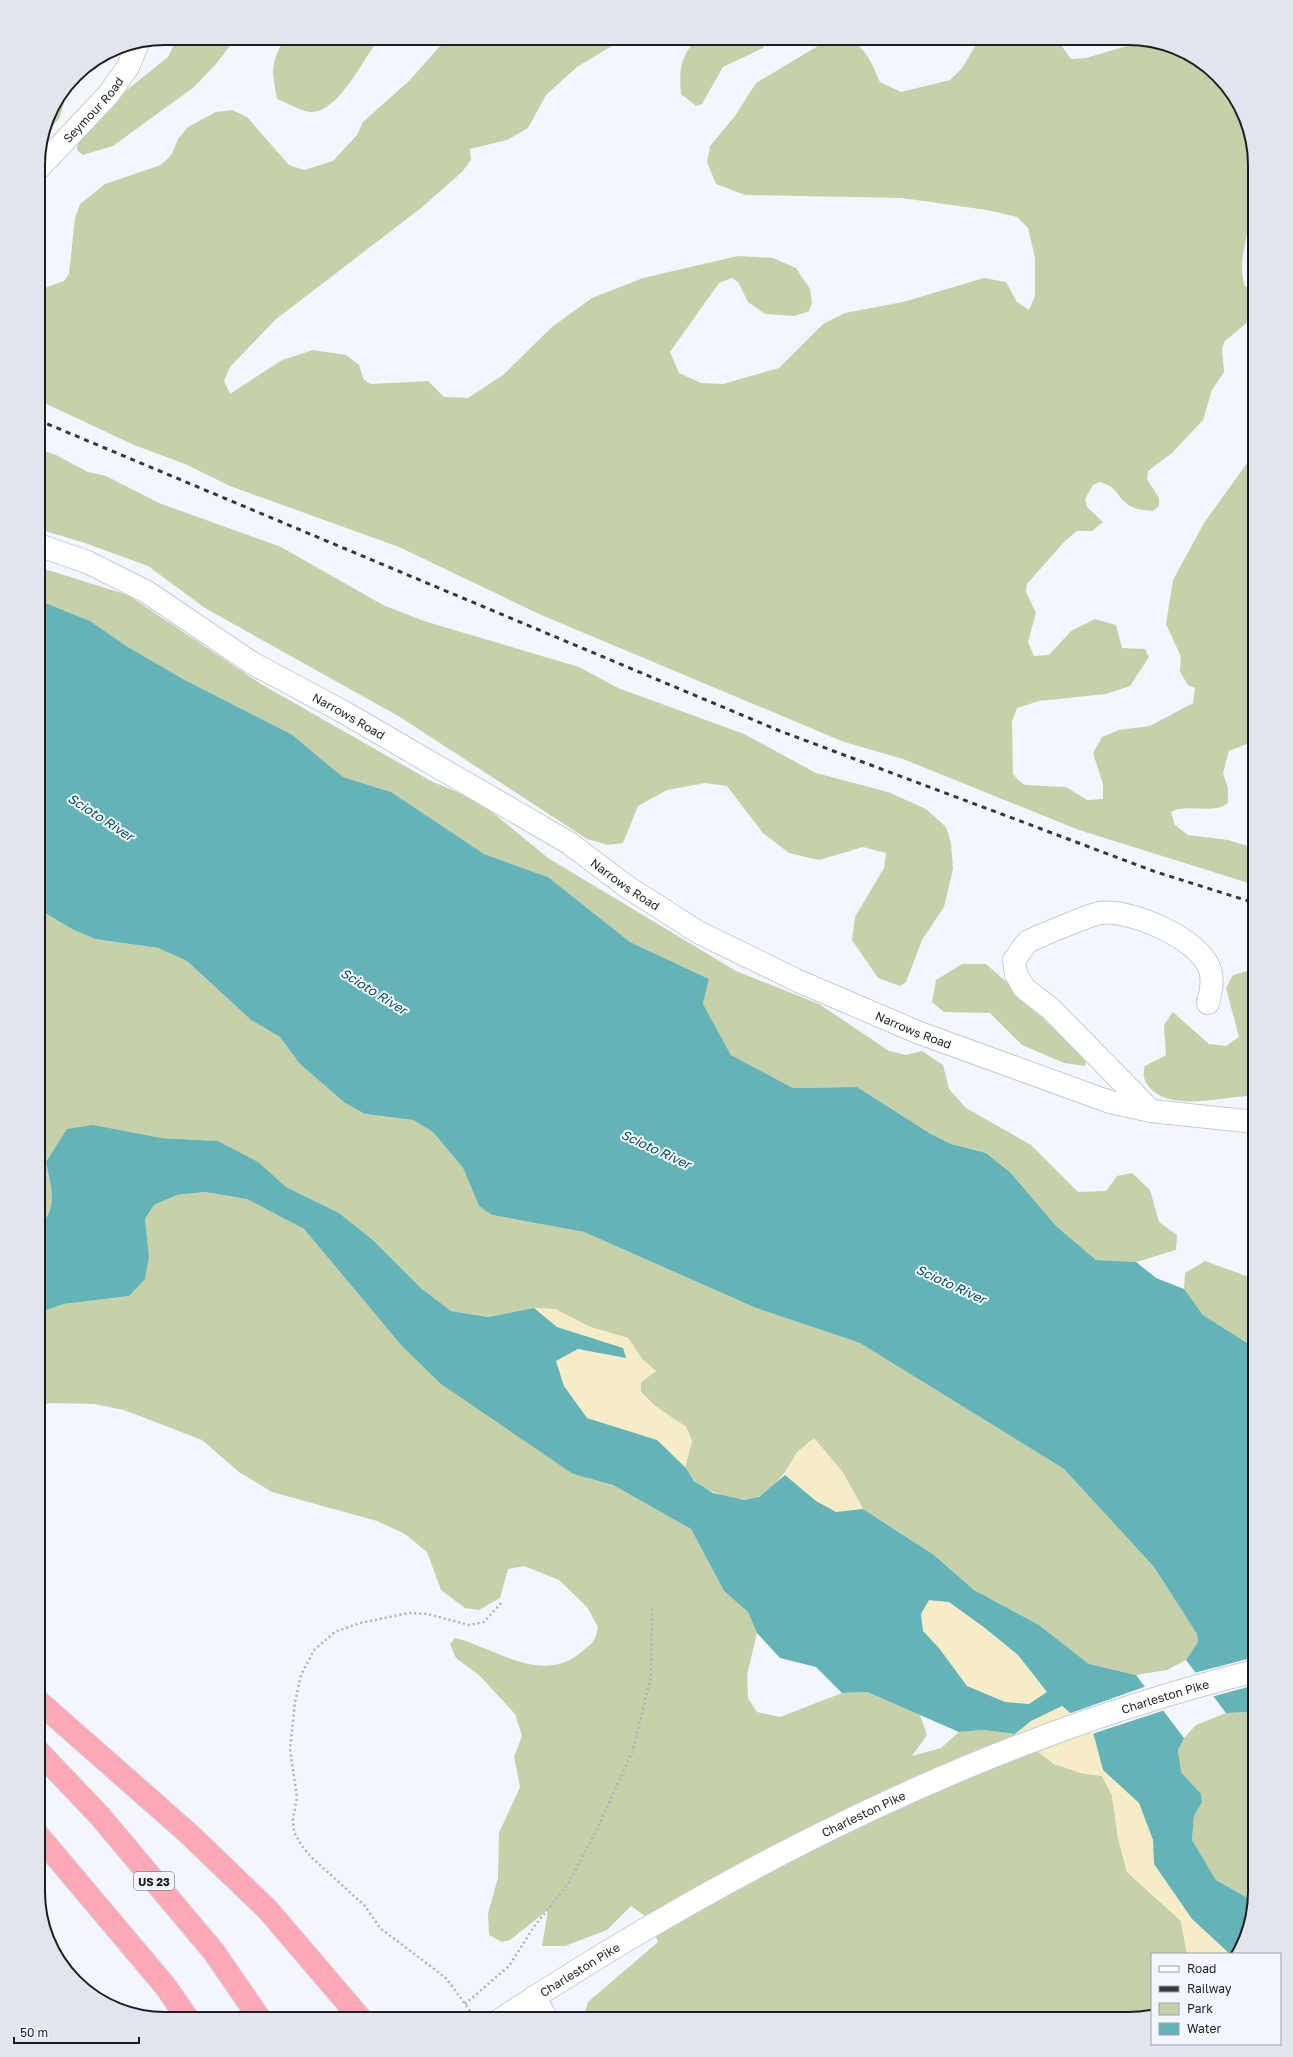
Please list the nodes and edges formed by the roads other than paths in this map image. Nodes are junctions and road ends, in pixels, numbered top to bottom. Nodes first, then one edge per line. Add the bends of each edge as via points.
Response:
1 (136, 49) edge
2 (45, 162) edge
3 (45, 547) edge
4 (1208, 1003) dead end
5 (1151, 1111) junction
6 (1248, 1119) edge
7 (1248, 1673) edge
8 (45, 1707) edge
9 (45, 1758) edge
10 (45, 1843) edge
11 (534, 1997) junction
12 (183, 2012) edge
13 (255, 2012) edge
14 (355, 2012) edge
15 (512, 2012) edge
16 (543, 2012) edge

1 - 2 street, Seymour Road via 128,67 108,95
3 - 5 street, Narrows Road via 87,562 147,592 252,663 340,710 570,843 626,886 698,932 796,980 917,1032 1110,1102
4 - 5 street via 1213,984 1209,967 1200,955 1184,940 1139,918 1098,913 1028,942 1014,960 1016,974 1024,988 1051,1009
5 - 6 street, Narrows Road
7 - 11 street, Charleston Pike via 1091,1720 1020,1745 954,1773 810,1839 735,1879
8 - 14 highway via 188,1833 268,1910
9 - 13 highway, US 23 via 99,1815 214,1952
10 - 12 highway via 166,1986
11 - 15 street, Charleston Pike
11 - 16 street

